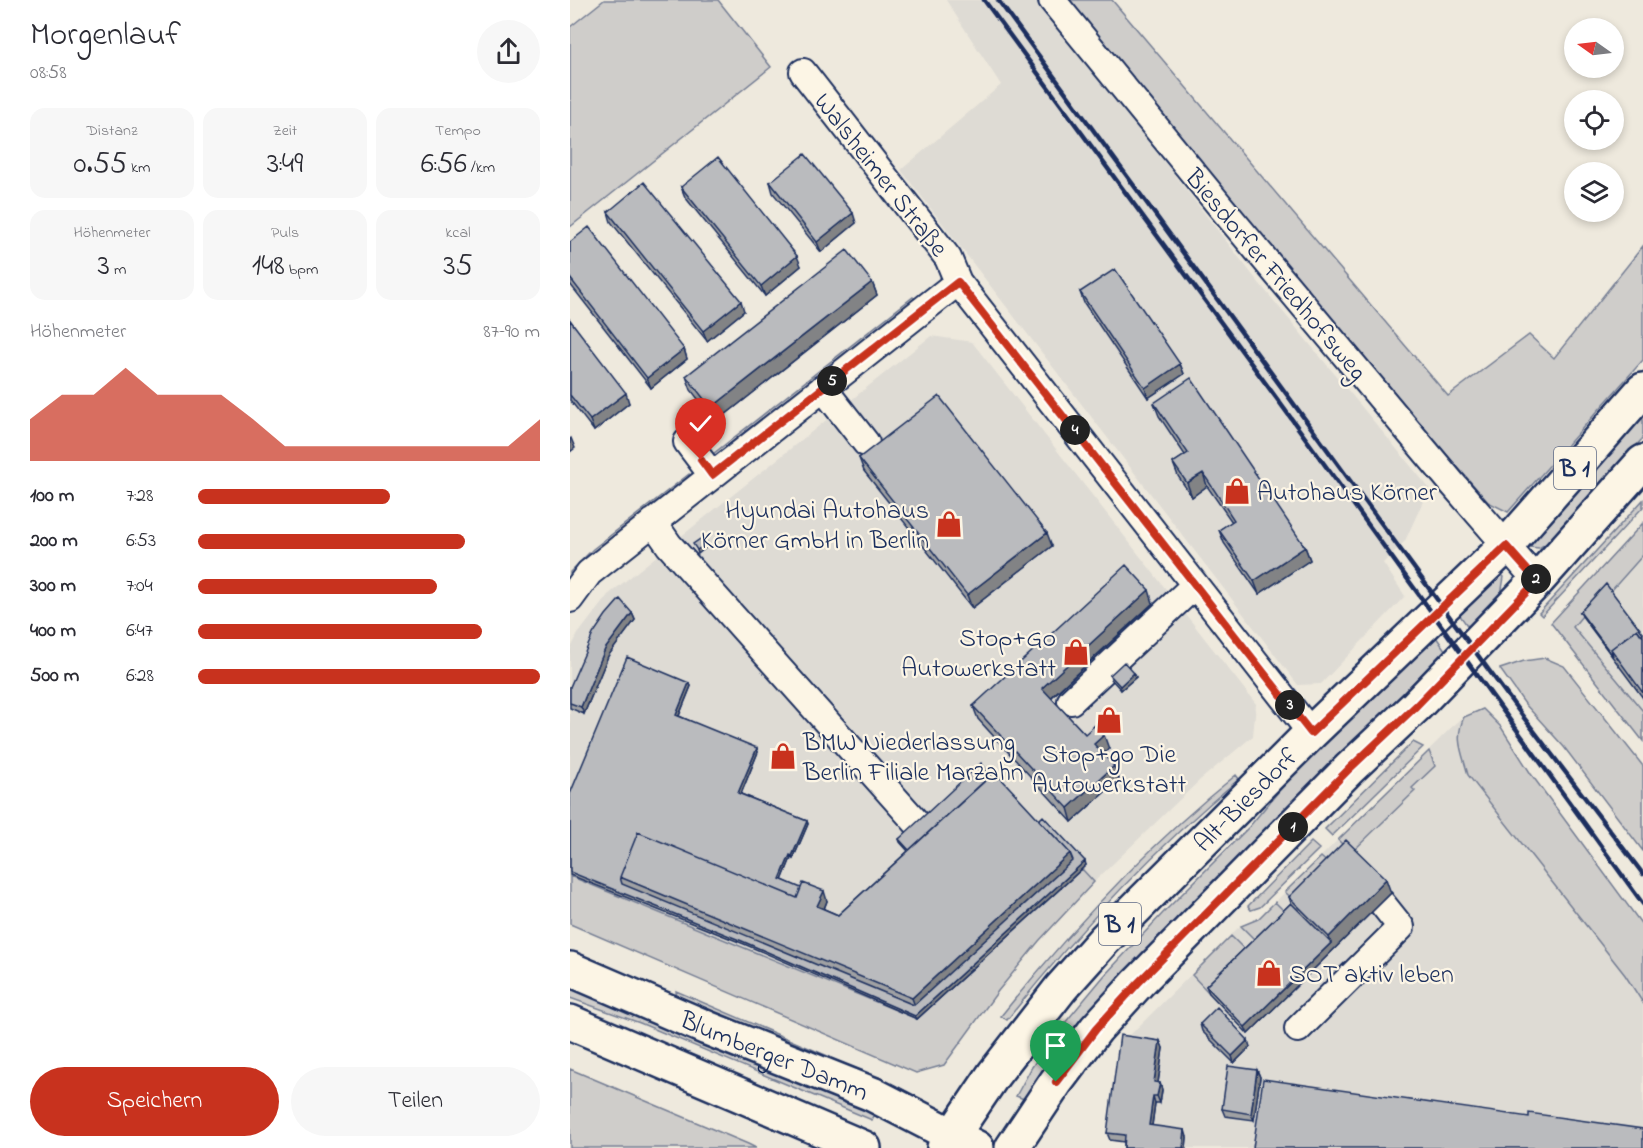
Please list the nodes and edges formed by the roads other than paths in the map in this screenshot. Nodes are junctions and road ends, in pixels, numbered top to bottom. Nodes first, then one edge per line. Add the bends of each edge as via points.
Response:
1 (1052, 0) edge
2 (803, 72) dead end
3 (958, 282) junction
4 (823, 388) junction
5 (1643, 390) edge
6 (687, 442) dead end
7 (866, 443) dead end
8 (1643, 462) edge
9 (712, 475) junction
10 (653, 522) junction
11 (1506, 546) junction
12 (1537, 581) junction
13 (1195, 585) junction
14 (570, 599) edge
15 (1071, 701) dead end
16 (1311, 733) junction
17 (915, 822) edge
18 (1381, 902) edge
19 (570, 969) edge
20 (570, 1022) edge
21 (1298, 1029) dead end
22 (957, 1143) edge
23 (864, 1148) edge
24 (1012, 1148) edge

1 - 11 street, Biesdorfer Friedhofsweg
2 - 3 street, Walsheimer Straße via 948,258
3 - 4 street
3 - 13 street, Walsheimer Straße
4 - 7 street
4 - 9 street
5 - 11 main road, Alt-Biesdorf / B 1
6 - 9 street
8 - 12 main road, Alt-Biesdorf / B 1
9 - 10 street
10 - 14 street via 589,573
10 - 17 street via 669,545
11 - 12 street, Biesdorfer Friedhofsweg
11 - 16 main road, Alt-Biesdorf / B 1
12 - 24 main road, Alt-Biesdorf / B 1 via 1124,998 1056,1082
13 - 15 street
13 - 16 street, Walsheimer Straße
16 - 22 main road, Alt-Biesdorf / B 1 via 1061,988 994,1074
18 - 21 street via 1401,927
19 - 22 main road, Blumberger Damm via 872,1094
20 - 23 main road, Blumberger Damm

